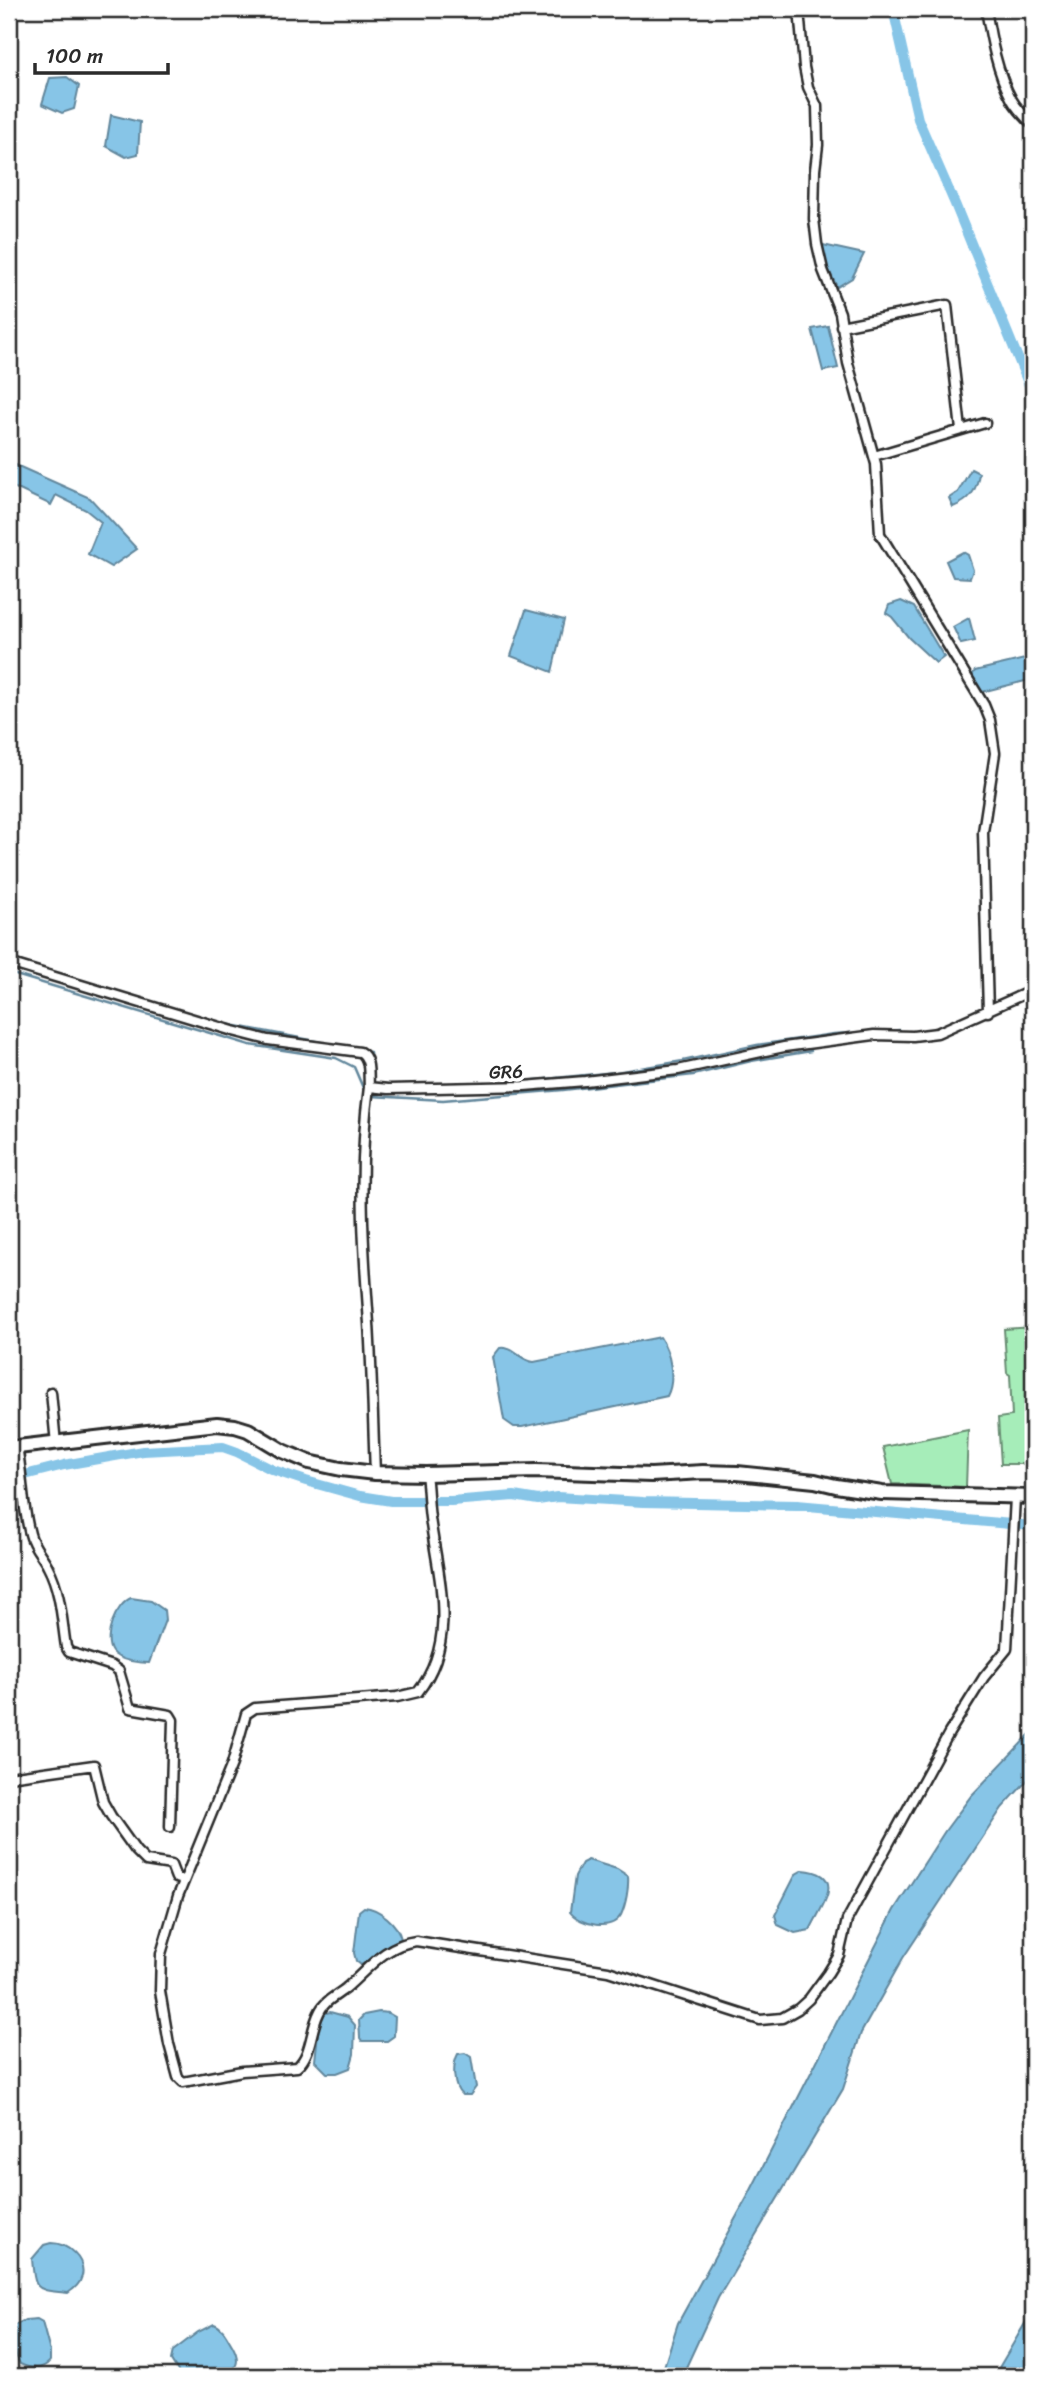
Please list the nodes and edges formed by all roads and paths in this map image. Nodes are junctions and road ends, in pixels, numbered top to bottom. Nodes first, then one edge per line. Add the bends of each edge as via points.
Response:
1 (799, 9) edge
2 (986, 9) edge
3 (1033, 125) edge
4 (841, 326) junction
5 (985, 423) dead end
6 (961, 430) junction
7 (874, 456) junction
8 (9, 963) edge
9 (1033, 990) edge
10 (988, 1012) junction
11 (369, 1087) junction
12 (51, 1392) dead end
13 (56, 1444) junction
14 (13, 1448) edge
15 (375, 1472) junction
16 (427, 1477) junction
17 (1033, 1497) edge
18 (1015, 1502) junction
19 (9, 1777) edge
20 (170, 1827) dead end
21 (183, 1880) junction

1 - 4 street via 804,67 817,106 817,244
2 - 3 street via 1006,87
4 - 6 street via 947,305
4 - 7 street
5 - 6 street
6 - 7 street
7 - 10 street via 880,534 984,705 993,734 995,753 984,832
8 - 11 street via 268,1040 360,1052 368,1060
9 - 10 street, GR6
10 - 11 street, GR6 via 937,1033 874,1035 784,1047 664,1071 524,1086
11 - 15 street via 362,1188
12 - 13 street
13 - 14 main road
13 - 15 main road via 226,1425 248,1430 309,1462
14 - 20 street via 30,1536 55,1585 66,1647 119,1671 130,1708 170,1715 173,1720
15 - 16 main road
16 - 18 main road via 536,1471 737,1473 882,1493
16 - 21 street via 443,1612 439,1652 425,1682 418,1692 397,1697 249,1711
17 - 18 main road
18 - 21 street via 1007,1649 949,1732 847,1920 839,1955 809,1999 782,2018 754,2019 608,1971 416,1941 387,1951 326,2004 317,2015 297,2067 183,2082 169,2045 160,1991 161,1954
19 - 21 street via 94,1765 103,1802 136,1851 146,1861 171,1865 176,1878

